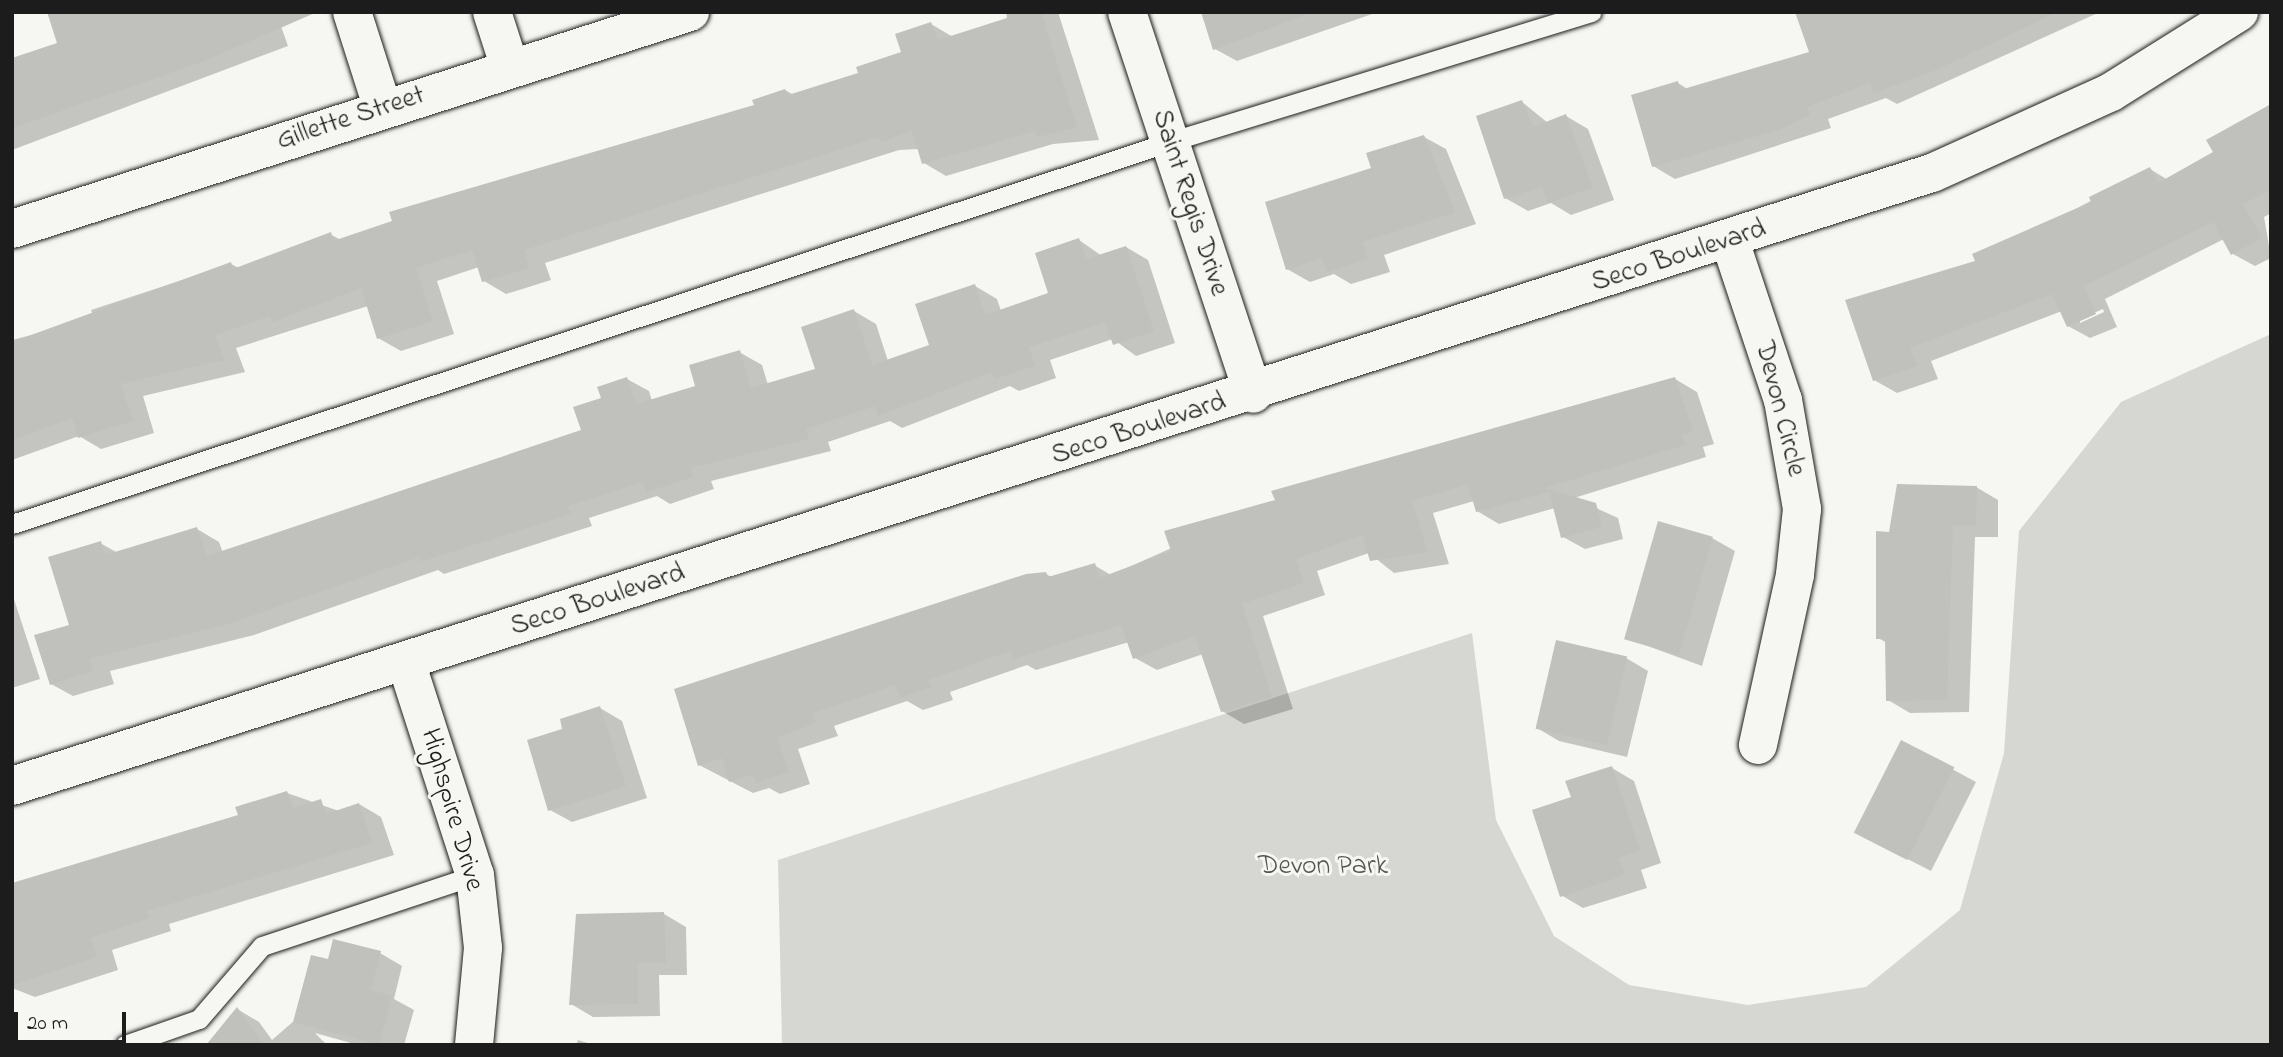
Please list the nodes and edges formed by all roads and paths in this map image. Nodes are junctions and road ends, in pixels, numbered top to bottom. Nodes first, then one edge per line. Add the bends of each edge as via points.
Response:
1 (352, 12) edge
2 (492, 12) edge
3 (691, 12) edge
4 (1127, 12) edge
5 (1591, 12) edge
6 (2239, 12) edge
7 (510, 68) junction
8 (383, 109) junction
9 (1169, 142) junction
10 (12, 229) edge
11 (1730, 241) junction
12 (1252, 394) junction
13 (12, 524) edge
14 (405, 662) junction
15 (1758, 745) dead end
16 (12, 786) edge
17 (475, 875) junction
18 (125, 1045) edge
19 (474, 1045) edge

1 - 8 street
2 - 7 street
3 - 7 street, Gillette Street
4 - 9 street, Saint Regis Drive
5 - 9 lane
6 - 11 street, Seco Boulevard via 2111,92 2034,131 1932,173
7 - 8 street, Gillette Street
8 - 10 street, Gillette Street
9 - 12 street, Saint Regis Drive
9 - 13 lane
11 - 12 street, Seco Boulevard
11 - 15 street, Devon Circle via 1783,400 1802,509 1795,575
12 - 14 street, Seco Boulevard
14 - 16 street, Seco Boulevard
14 - 17 street, Highspire Drive
17 - 18 lane via 262,946 199,1019
17 - 19 street, Highspire Drive via 483,948

